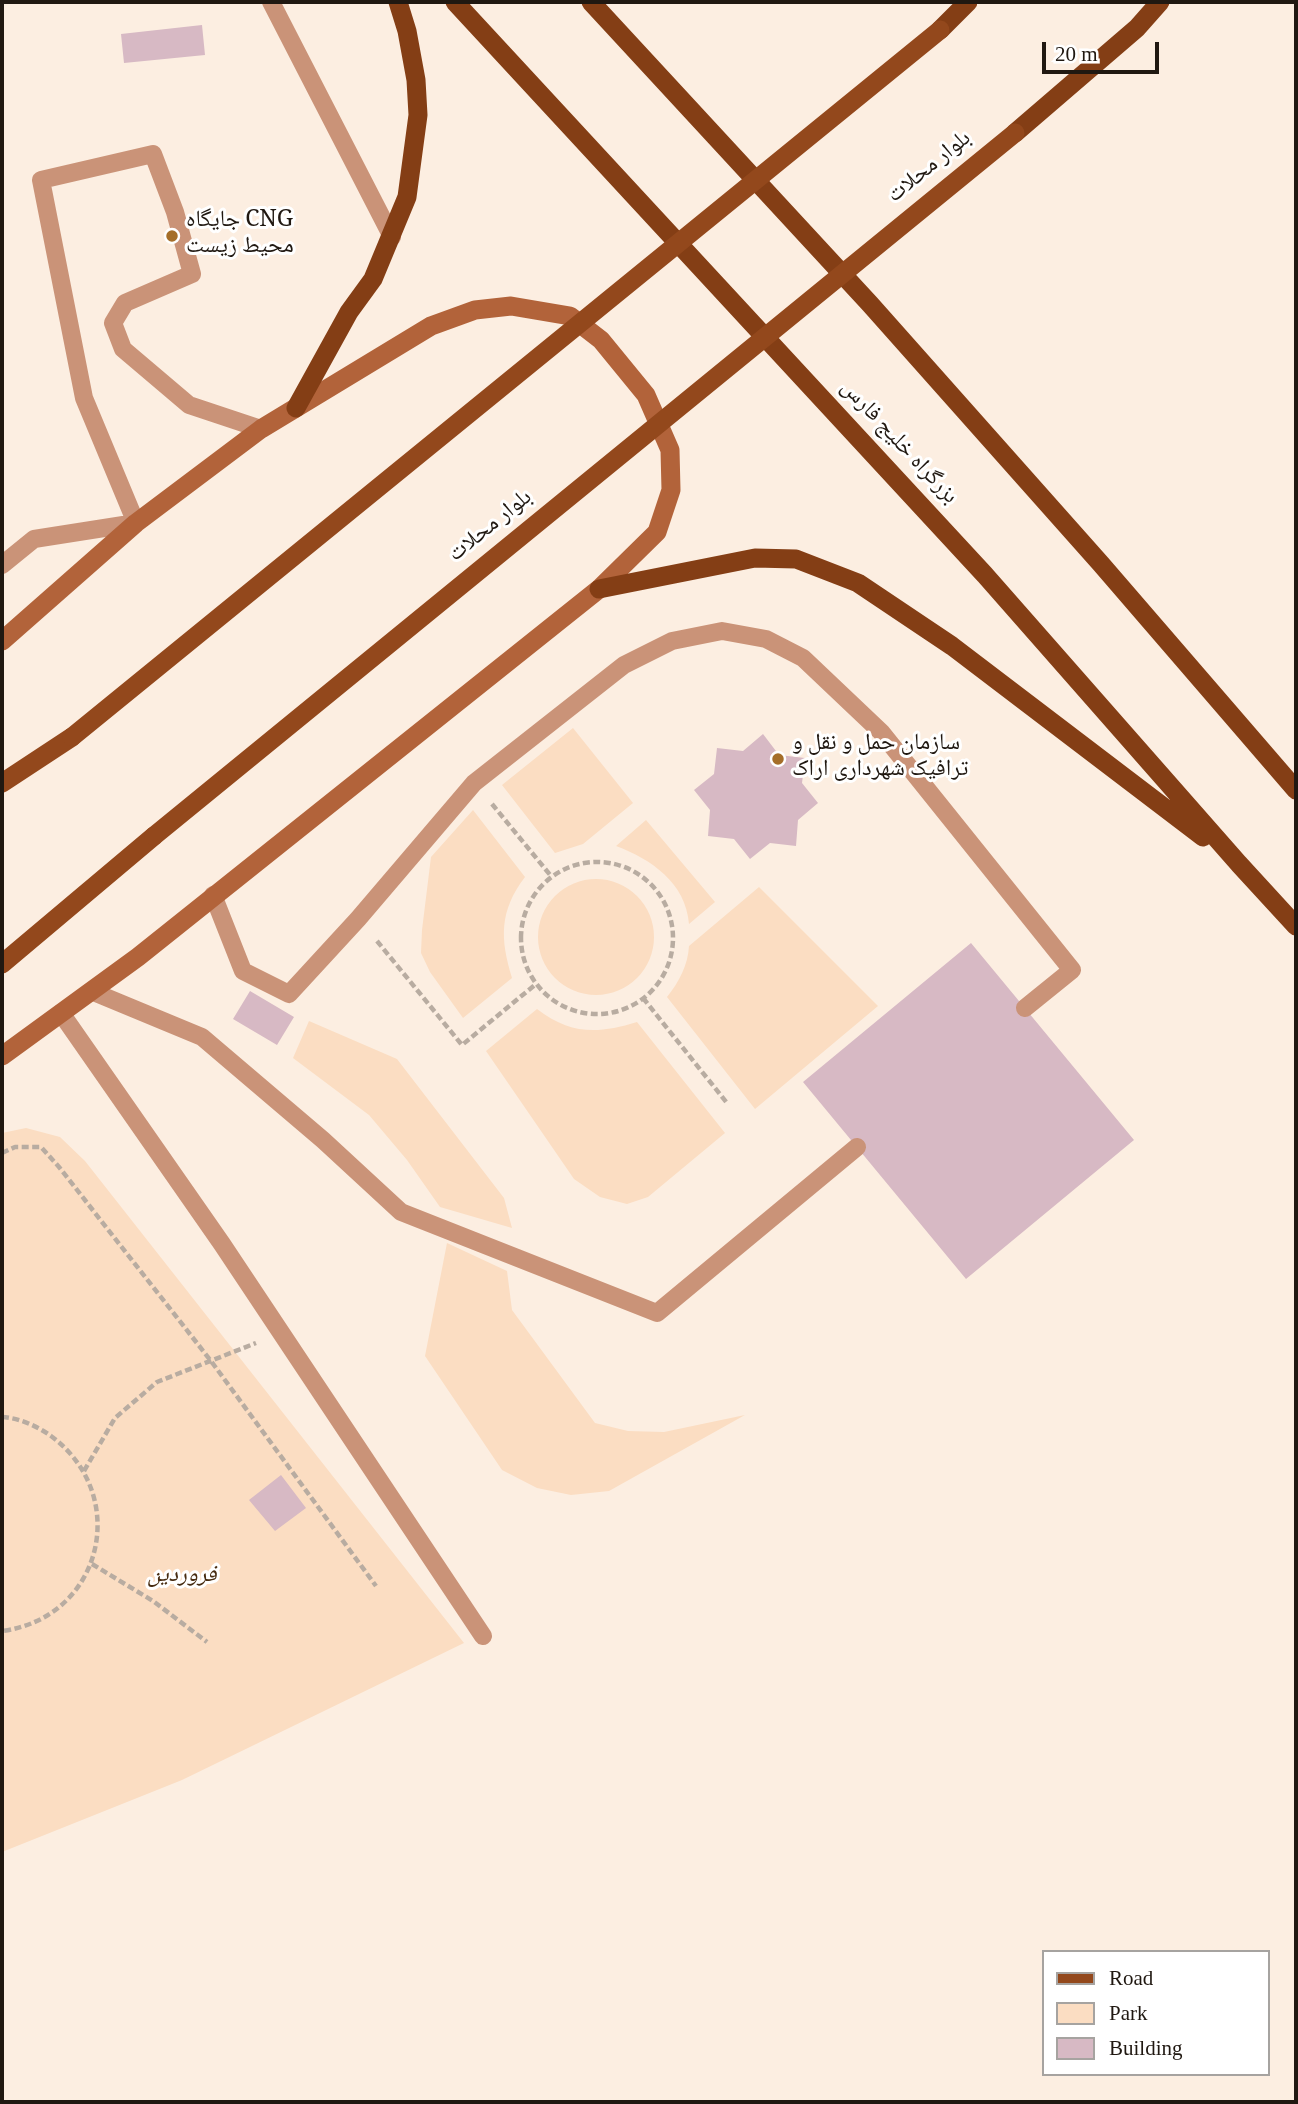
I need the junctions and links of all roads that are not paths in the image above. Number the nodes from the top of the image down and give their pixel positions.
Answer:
1 (271, 2) edge
2 (398, 2) edge
3 (455, 2) edge
4 (592, 2) edge
5 (968, 2) edge
6 (1160, 2) edge
7 (940, 30) joint
8 (1015, 132) joint
9 (392, 237) junction
10 (296, 408) junction
11 (261, 429) junction
12 (136, 523) junction
13 (2, 565) edge
14 (599, 589) junction
15 (2, 641) edge
16 (2, 783) edge
17 (1296, 790) edge
18 (1238, 864) junction
19 (212, 895) junction
20 (1296, 926) edge
21 (2, 964) edge
22 (91, 991) junction
23 (1026, 1008) dead end
24 (61, 1013) junction
25 (2, 1056) edge
26 (858, 1147) dead end
27 (483, 1636) dead end

1 - 9 lane
2 - 9 highway
3 - 18 highway, بزرگراه خلیج فارس
4 - 17 highway
5 - 7 highway
6 - 8 highway
7 - 16 main road, bridge
8 - 21 main road, بلوار محلات, bridge
9 - 10 highway
10 - 11 main road
10 - 14 main road
11 - 12 main road
11 - 12 lane
12 - 13 lane
12 - 15 main road
14 - 18 highway
14 - 19 main road
18 - 20 highway, بزرگراه خلیج فارس
19 - 22 main road
19 - 23 lane
22 - 24 main road
22 - 26 lane
24 - 25 main road
24 - 27 lane

